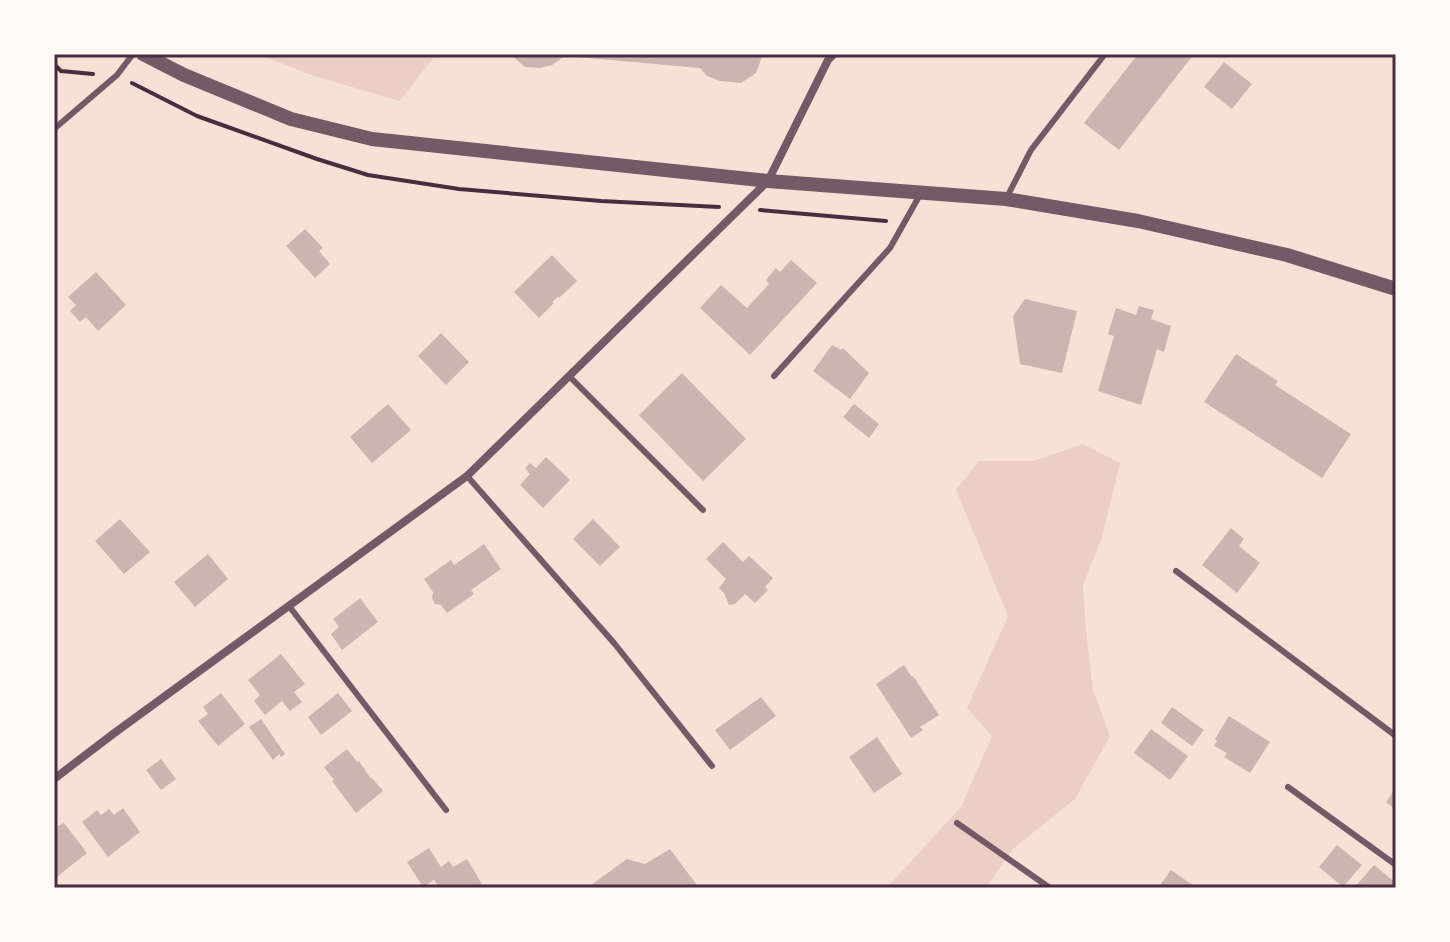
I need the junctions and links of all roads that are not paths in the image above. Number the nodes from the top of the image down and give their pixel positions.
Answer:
1 (133, 54) edge
2 (143, 54) edge
3 (834, 54) edge
4 (1105, 54) edge
5 (54, 129) edge
6 (768, 181) junction
7 (921, 193) junction
8 (1006, 199) junction
9 (1396, 289) edge
10 (569, 376) junction
11 (774, 376) dead end
12 (467, 476) junction
13 (703, 510) dead end
14 (1176, 571) dead end
15 (289, 606) junction
16 (1396, 736) edge
17 (712, 766) dead end
18 (54, 779) edge
19 (1288, 787) dead end
20 (446, 810) dead end
21 (957, 823) dead end
22 (1396, 865) edge
23 (1050, 888) edge

1 - 5 lane
2 - 6 street
3 - 6 street
4 - 8 lane
6 - 7 street
6 - 10 street
7 - 8 street
7 - 11 lane
8 - 9 street
10 - 12 street
10 - 13 lane
12 - 15 street
12 - 17 lane
14 - 16 lane
15 - 18 street
15 - 20 lane
19 - 22 lane
21 - 23 lane

